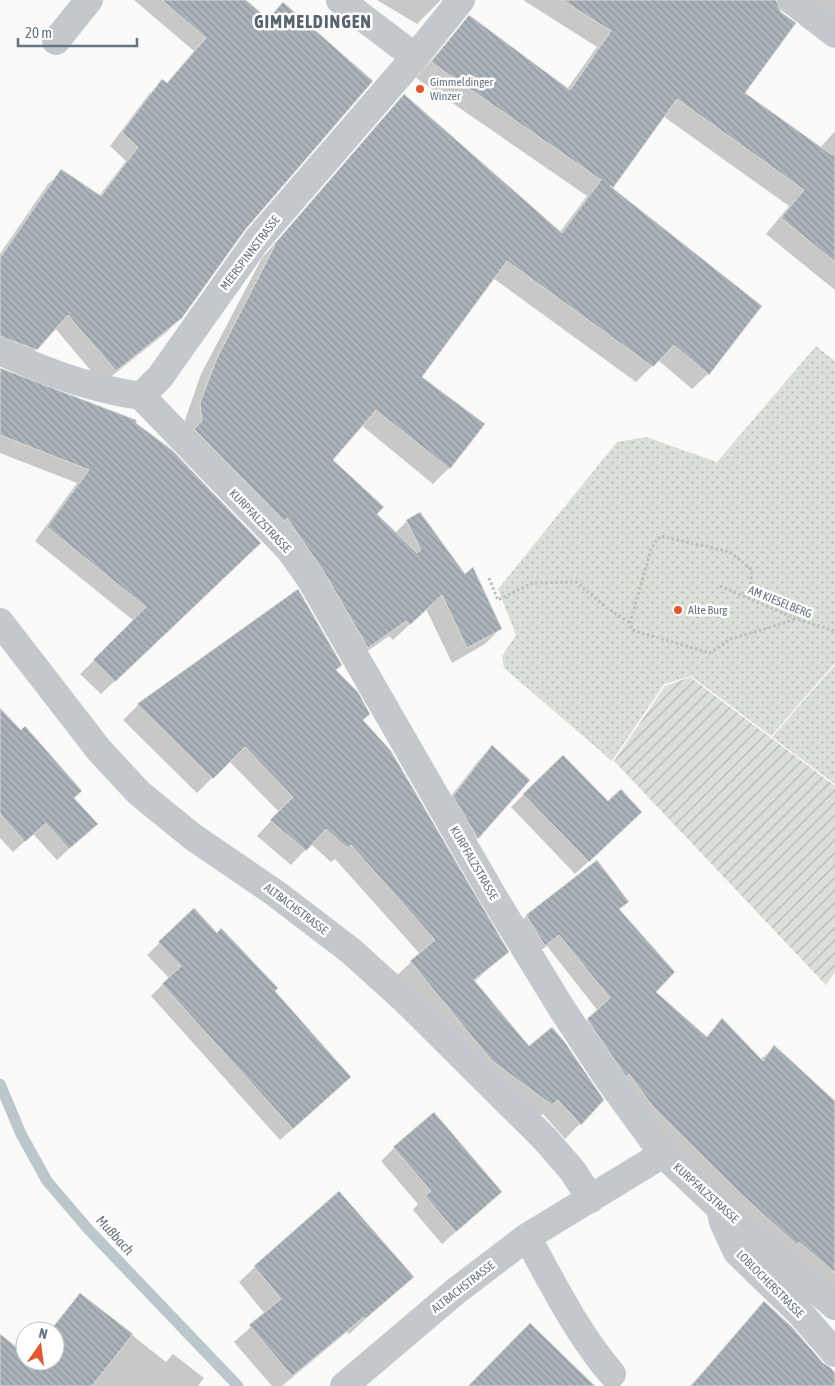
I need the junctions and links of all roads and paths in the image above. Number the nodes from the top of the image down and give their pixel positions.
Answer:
1 (89, 0) edge
2 (340, 0) edge
3 (461, 0) edge
4 (791, 0) edge
5 (835, 34) edge
6 (56, 41) dead end
7 (415, 57) junction
8 (0, 351) edge
9 (141, 396) junction
10 (489, 578) dead end
11 (720, 586) dead end
12 (749, 599) junction
13 (797, 619) junction
14 (0, 622) edge
15 (630, 623) junction
16 (835, 631) edge
17 (663, 1154) junction
18 (591, 1199) junction
19 (719, 1207) junction
20 (527, 1237) junction
21 (835, 1306) edge
22 (835, 1353) edge
23 (612, 1374) dead end
24 (344, 1386) edge

1 - 6 street
2 - 7 street
3 - 7 street, MEERSPINNSTRASSE
4 - 5 street
7 - 9 street, MEERSPINNSTRASSE
8 - 9 street
9 - 17 street, KURPFALZSTRASSE
10 - 15 path
11 - 12 path, AM KIESELBERG
12 - 13 path, AM KIESELBERG
12 - 15 path
13 - 15 path
13 - 16 path, AM KIESELBERG
14 - 18 street, ALTBACHSTRASSE
17 - 18 street, ALTBACHSTRASSE
17 - 19 street, KURPFALZSTRASSE
18 - 20 street, ALTBACHSTRASSE
19 - 21 street, KURPFALZSTRASSE
19 - 22 street, LOBLOCHERSTRASSE
20 - 23 street
20 - 24 street, ALTBACHSTRASSE

